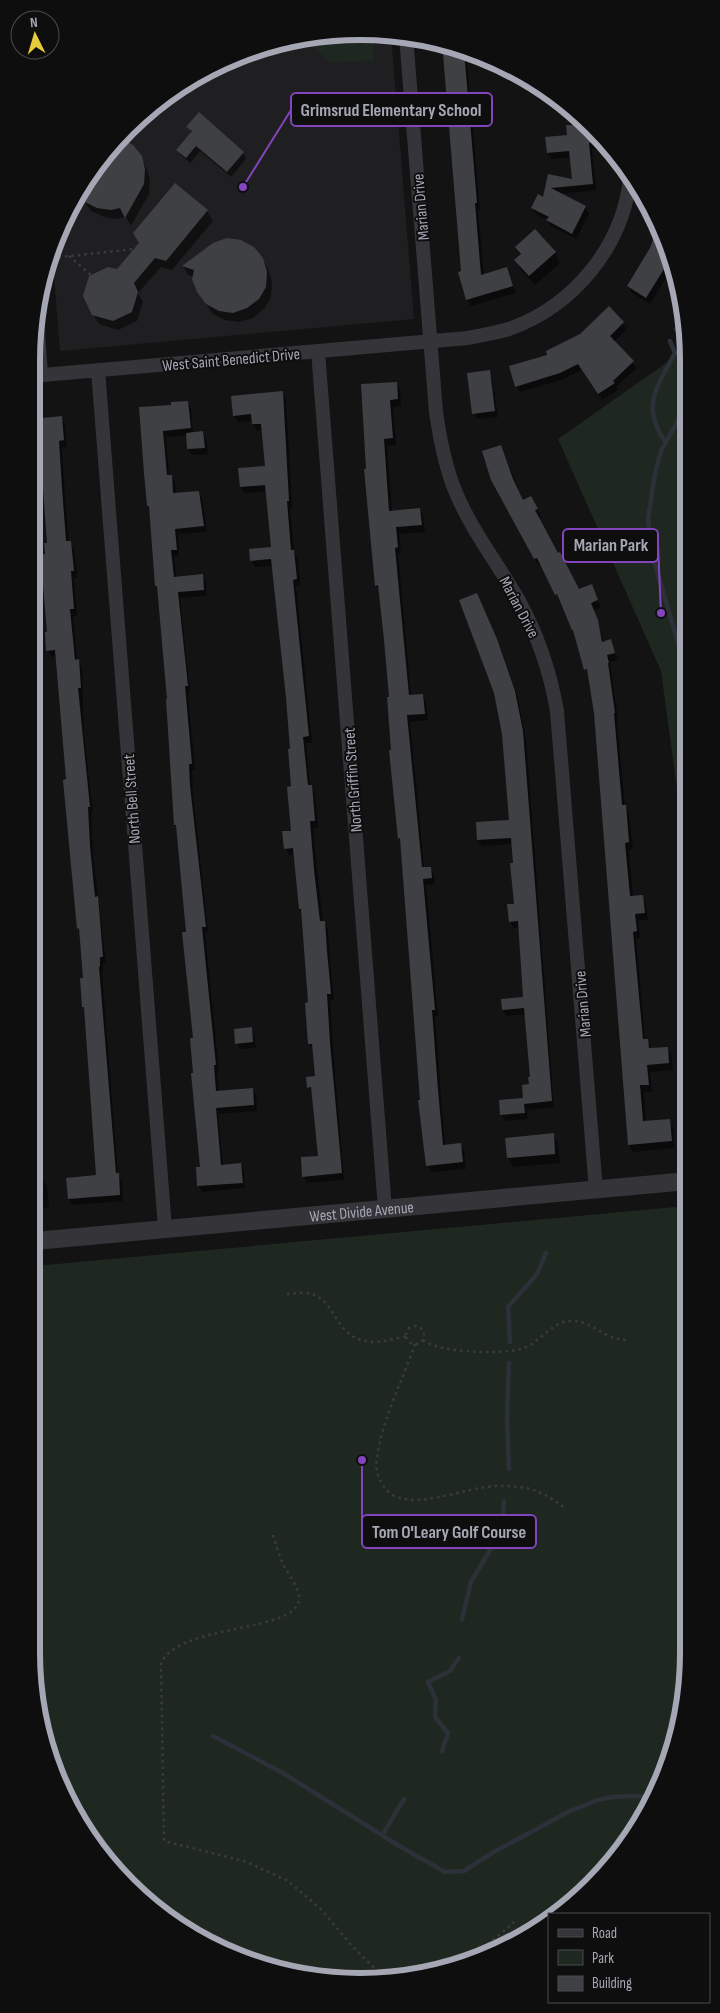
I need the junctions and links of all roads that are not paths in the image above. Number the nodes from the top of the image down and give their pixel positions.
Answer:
1 (407, 44) edge
2 (629, 187) edge
3 (430, 341) junction
4 (318, 351) junction
5 (98, 370) junction
6 (40, 376) edge
7 (680, 1182) edge
8 (596, 1190) junction
9 (385, 1209) junction
10 (165, 1228) junction
11 (40, 1240) edge

1 - 3 street, Marian Drive
2 - 3 street, West Saint Benedict Drive
3 - 4 street, West Saint Benedict Drive
3 - 8 street, Marian Drive
4 - 5 street, West Saint Benedict Drive
4 - 9 street, North Griffin Street
5 - 6 street, West Saint Benedict Drive
5 - 10 street, North Bell Street
7 - 8 street, West Divide Avenue
8 - 9 street, West Divide Avenue
9 - 10 street, West Divide Avenue
10 - 11 street, West Divide Avenue

